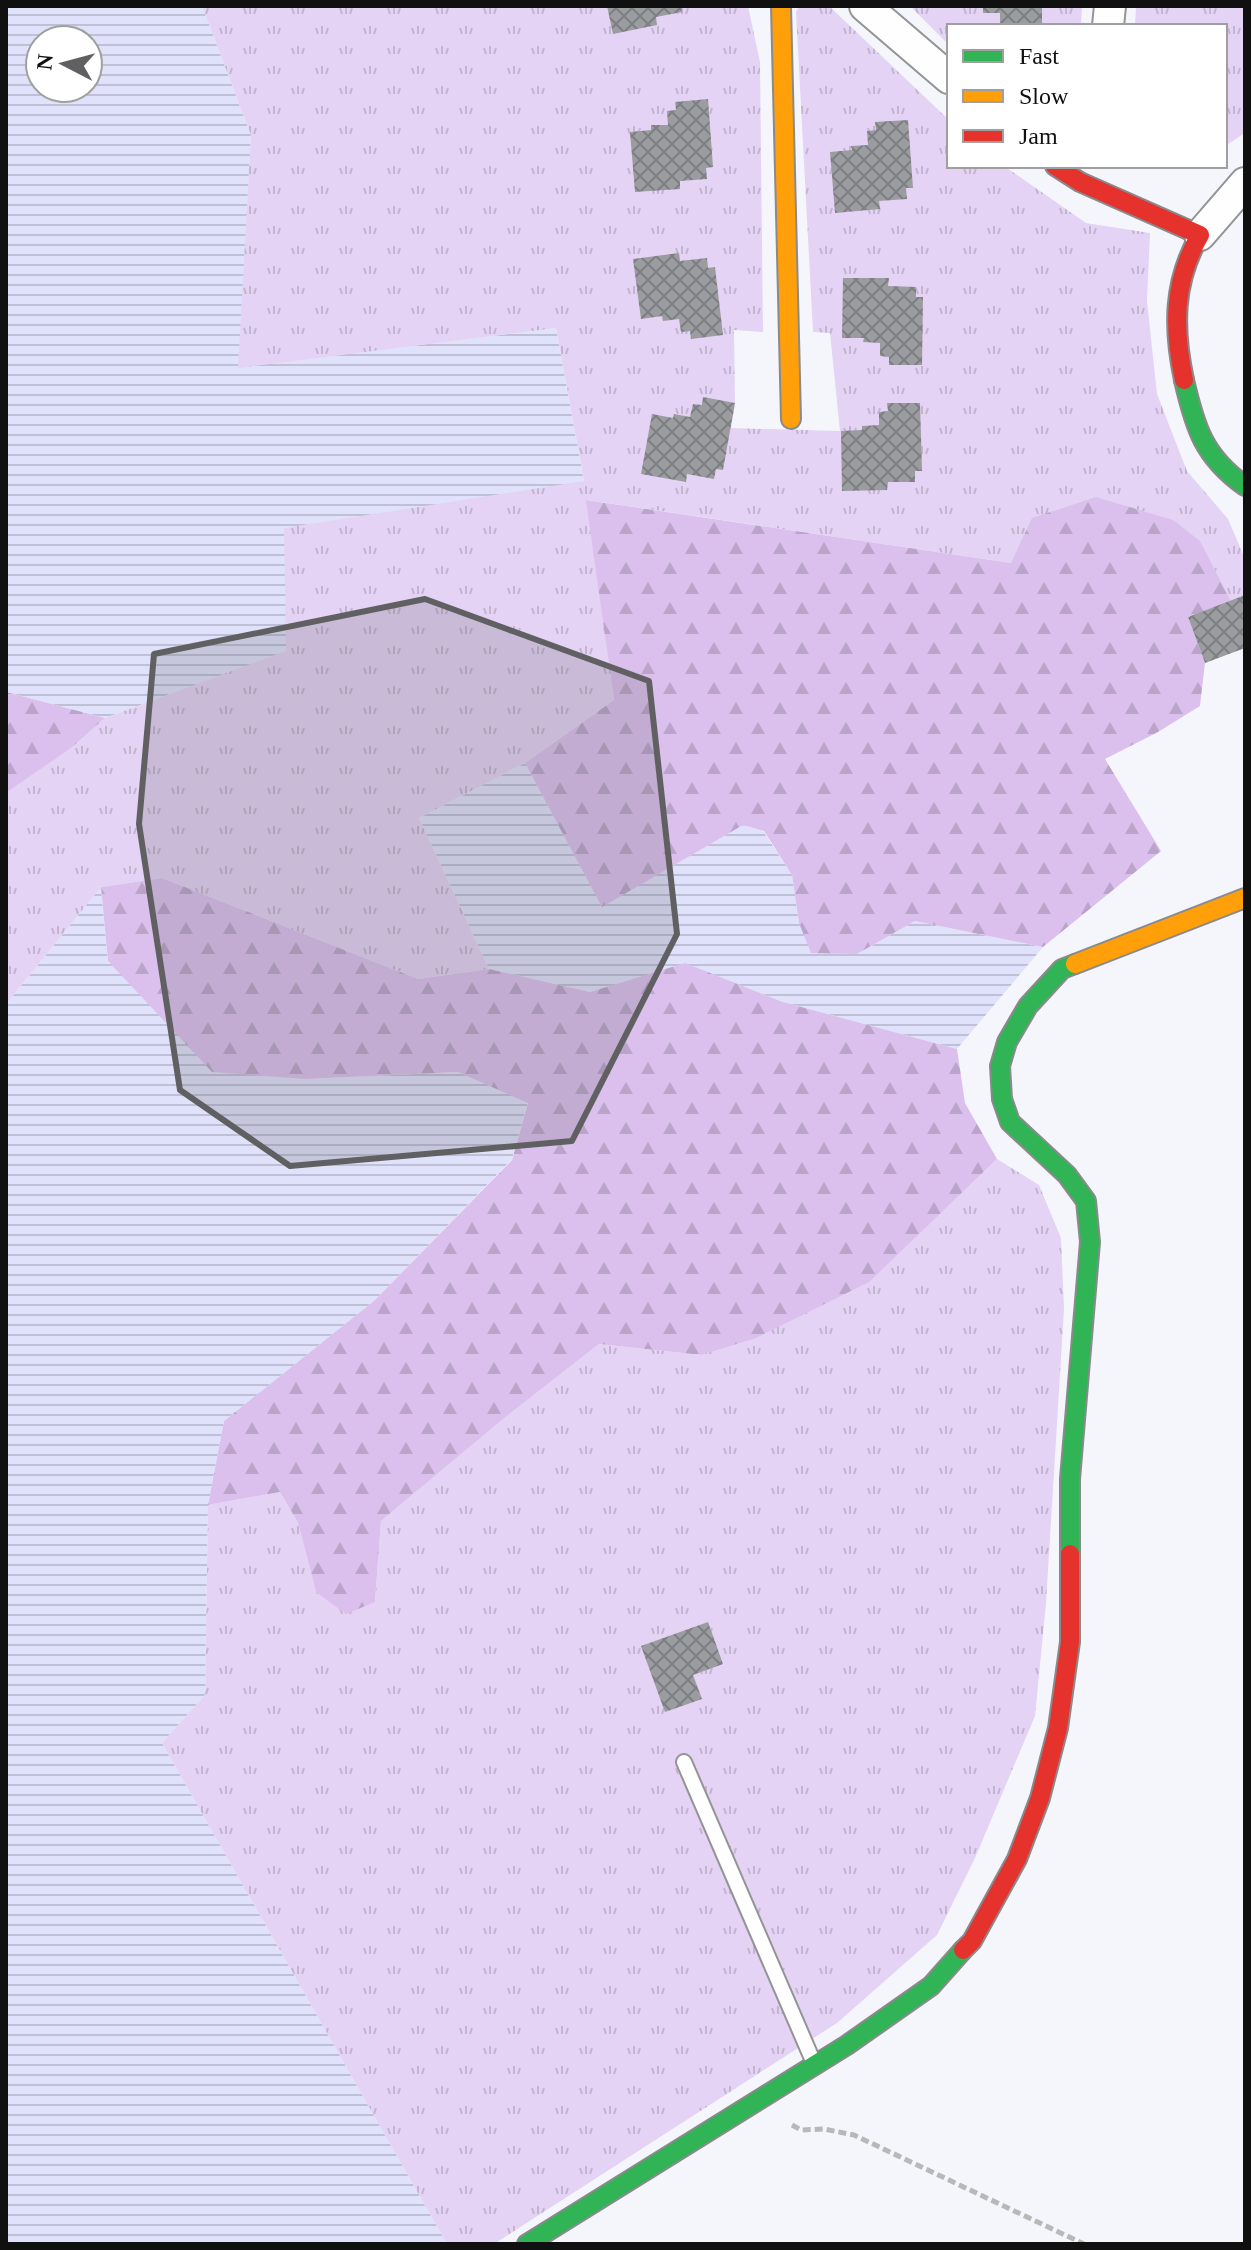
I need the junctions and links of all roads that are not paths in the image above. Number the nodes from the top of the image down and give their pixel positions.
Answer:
1 (781, 6) edge
2 (865, 6) edge
3 (947, 76) edge
4 (1062, 168) edge
5 (1097, 178) edge
6 (1245, 183) edge
7 (1200, 235) junction
8 (791, 419) dead end
9 (1245, 486) edge
10 (1245, 898) edge
11 (684, 1762) dead end
12 (815, 2065) junction
13 (527, 2244) edge

1 - 8 street
2 - 3 street
4 - 5 street
5 - 7 street
6 - 7 street
7 - 9 street
10 - 12 street
11 - 12 lane
12 - 13 street

